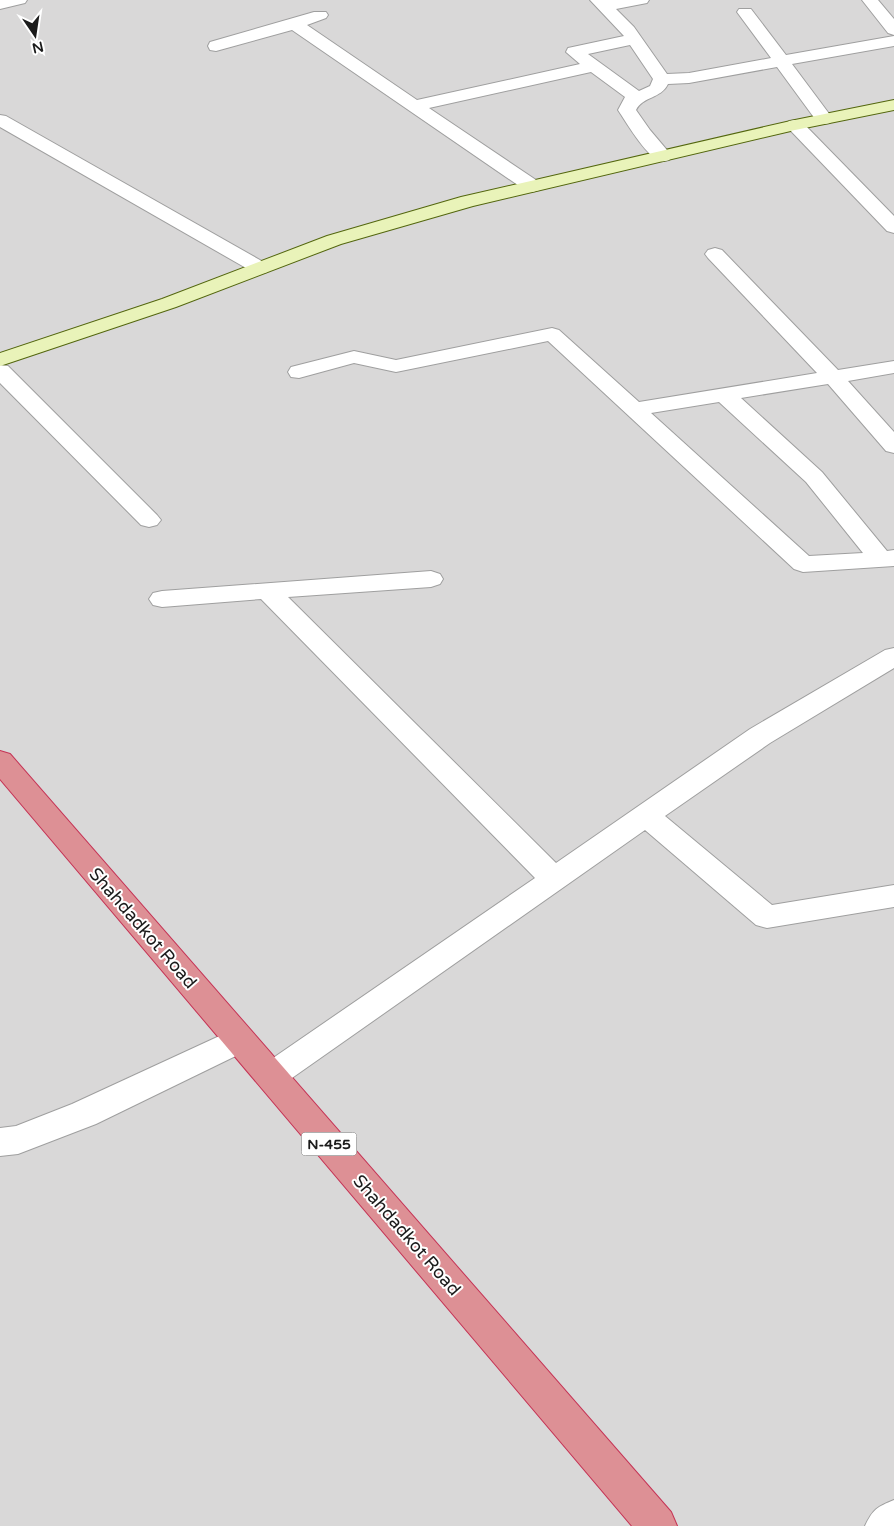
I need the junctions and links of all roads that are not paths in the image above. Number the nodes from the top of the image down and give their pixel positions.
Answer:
1 (19, 0) edge
2 (641, 0) edge
3 (870, 0) edge
4 (601, 3) edge
5 (0, 4) edge
6 (745, 12) dead end
7 (320, 15) dead end
8 (294, 24) junction
9 (894, 30) edge
10 (634, 39) junction
11 (894, 41) edge
12 (216, 46) dead end
13 (782, 62) junction
14 (594, 66) junction
15 (662, 79) junction
16 (638, 98) junction
17 (894, 105) edge
18 (413, 106) junction
19 (824, 119) junction
20 (0, 120) edge
21 (795, 125) junction
22 (663, 156) junction
23 (532, 186) junction
24 (894, 227) edge
25 (714, 254) dead end
26 (260, 268) junction
27 (0, 360) edge
28 (894, 366) edge
29 (0, 371) edge
30 (299, 372) dead end
31 (833, 377) junction
32 (724, 395) junction
33 (634, 409) junction
34 (894, 446) edge
35 (149, 520) dead end
36 (887, 558) edge
37 (431, 580) dead end
38 (268, 592) junction
39 (162, 599) dead end
40 (894, 656) edge
41 (0, 761) edge
42 (645, 815) junction
43 (554, 879) junction
44 (894, 896) edge
45 (239, 1040) junction
46 (271, 1076) junction
47 (6, 1144) edge
48 (894, 1519) edge
49 (657, 1526) edge
50 (886, 1526) edge

1 - 5 street
2 - 4 street
3 - 9 street
4 - 10 street
6 - 13 street
7 - 8 street
8 - 12 street
8 - 18 street
10 - 14 street
10 - 15 street
11 - 13 street
13 - 15 street
13 - 19 street
14 - 16 street
14 - 18 street
15 - 16 street
16 - 22 street
17 - 19 street
18 - 23 street
19 - 21 street
20 - 26 street
21 - 22 street
21 - 24 street
22 - 23 street
23 - 26 street
25 - 31 street
26 - 27 street
28 - 31 street
29 - 35 street
30 - 33 street
31 - 32 street
31 - 34 street
32 - 33 street
32 - 36 street
33 - 36 street
37 - 38 street
38 - 39 street
38 - 43 street
40 - 42 street
41 - 45 highway, Shahdadkot Road / N-455
42 - 43 street
42 - 44 street
43 - 46 street
45 - 46 highway, Shahdadkot Road / N-455
45 - 47 street
46 - 49 highway, Shahdadkot Road / N-455
48 - 50 street

